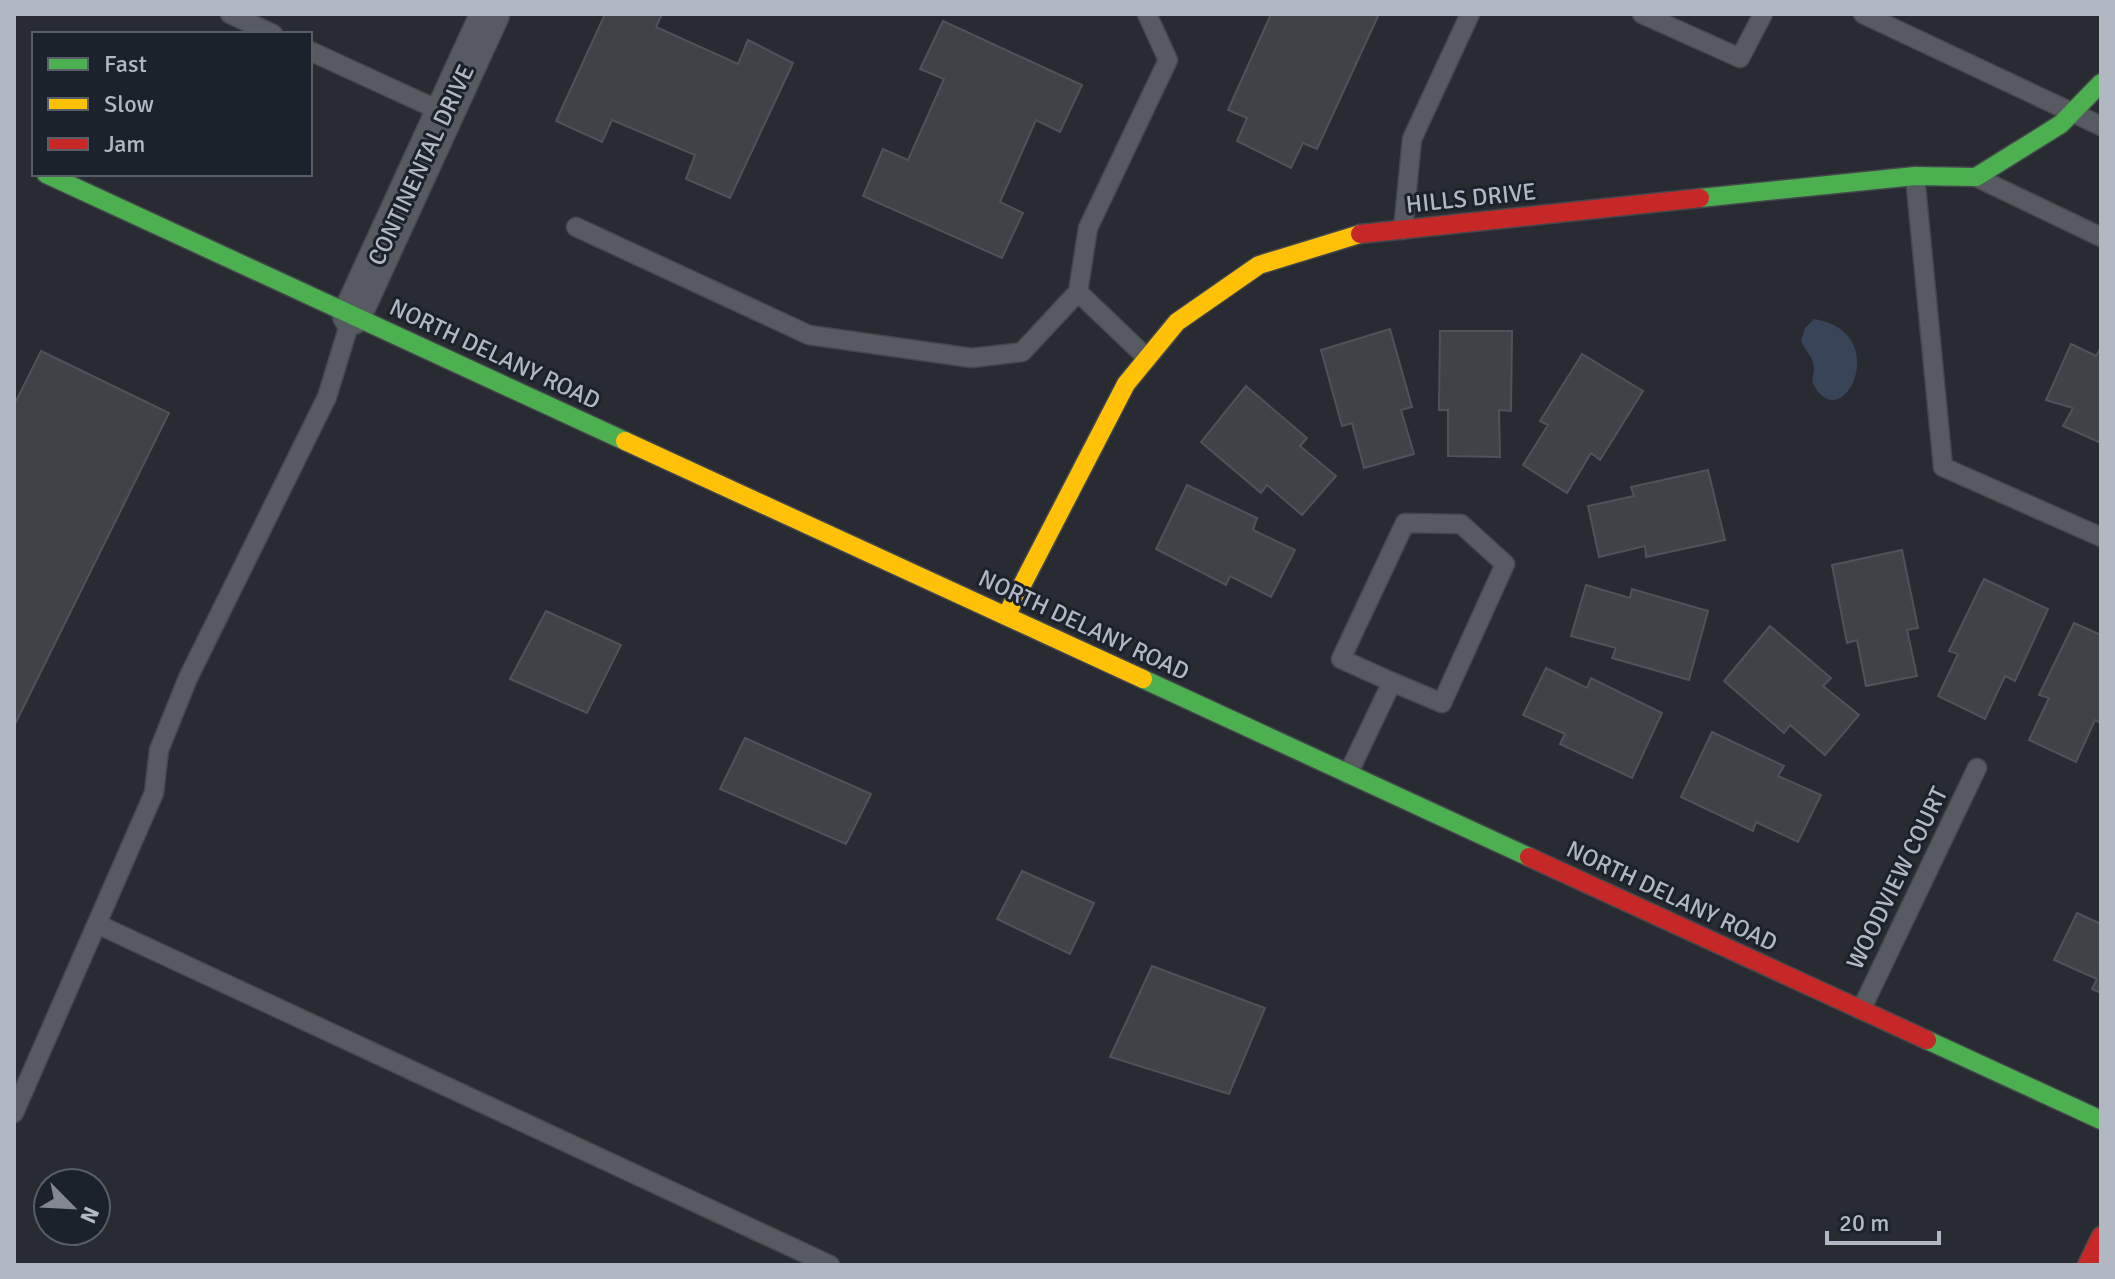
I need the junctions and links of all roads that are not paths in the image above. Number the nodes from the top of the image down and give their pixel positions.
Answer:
1 (230, 14) edge
2 (490, 14) edge
3 (1147, 14) edge
4 (1470, 14) edge
5 (1642, 14) edge
6 (1763, 14) edge
7 (1863, 14) edge
8 (269, 32) edge
9 (312, 52) edge
10 (2101, 83) edge
11 (445, 113) junction
12 (2072, 113) junction
13 (2101, 126) edge
14 (50, 176) edge
15 (1915, 176) junction
16 (1976, 177) junction
17 (576, 227) dead end
18 (1403, 230) junction
19 (2101, 237) edge
20 (1078, 292) junction
21 (352, 315) junction
22 (1147, 358) junction
23 (2101, 537) edge
24 (1006, 616) junction
25 (1392, 682) junction
26 (1977, 768) dead end
27 (1348, 774) junction
28 (97, 924) junction
29 (1861, 1010) junction
30 (14, 1113) edge
31 (2101, 1120) edge
32 (2101, 1236) edge
33 (830, 1265) edge
34 (2087, 1265) edge

1 - 8 lane
2 - 11 street, CONTINENTAL DRIVE
3 - 20 lane
4 - 18 lane
5 - 6 lane
7 - 12 lane
9 - 11 lane
10 - 12 street
11 - 21 street, CONTINENTAL DRIVE
12 - 13 lane
12 - 16 street
14 - 21 street, NORTH DELANY ROAD
15 - 16 street, HILLS DRIVE
15 - 18 street, HILLS DRIVE
15 - 23 lane
16 - 19 lane
17 - 20 lane
18 - 22 street, HILLS DRIVE
20 - 22 lane
21 - 24 street, NORTH DELANY ROAD
21 - 28 lane
22 - 24 street, HILLS DRIVE
24 - 27 street, NORTH DELANY ROAD
25 - 25 lane
25 - 27 lane
26 - 29 lane, WOODVIEW COURT
27 - 29 street, NORTH DELANY ROAD
28 - 30 lane
28 - 33 lane
29 - 31 street, NORTH DELANY ROAD
32 - 34 street

